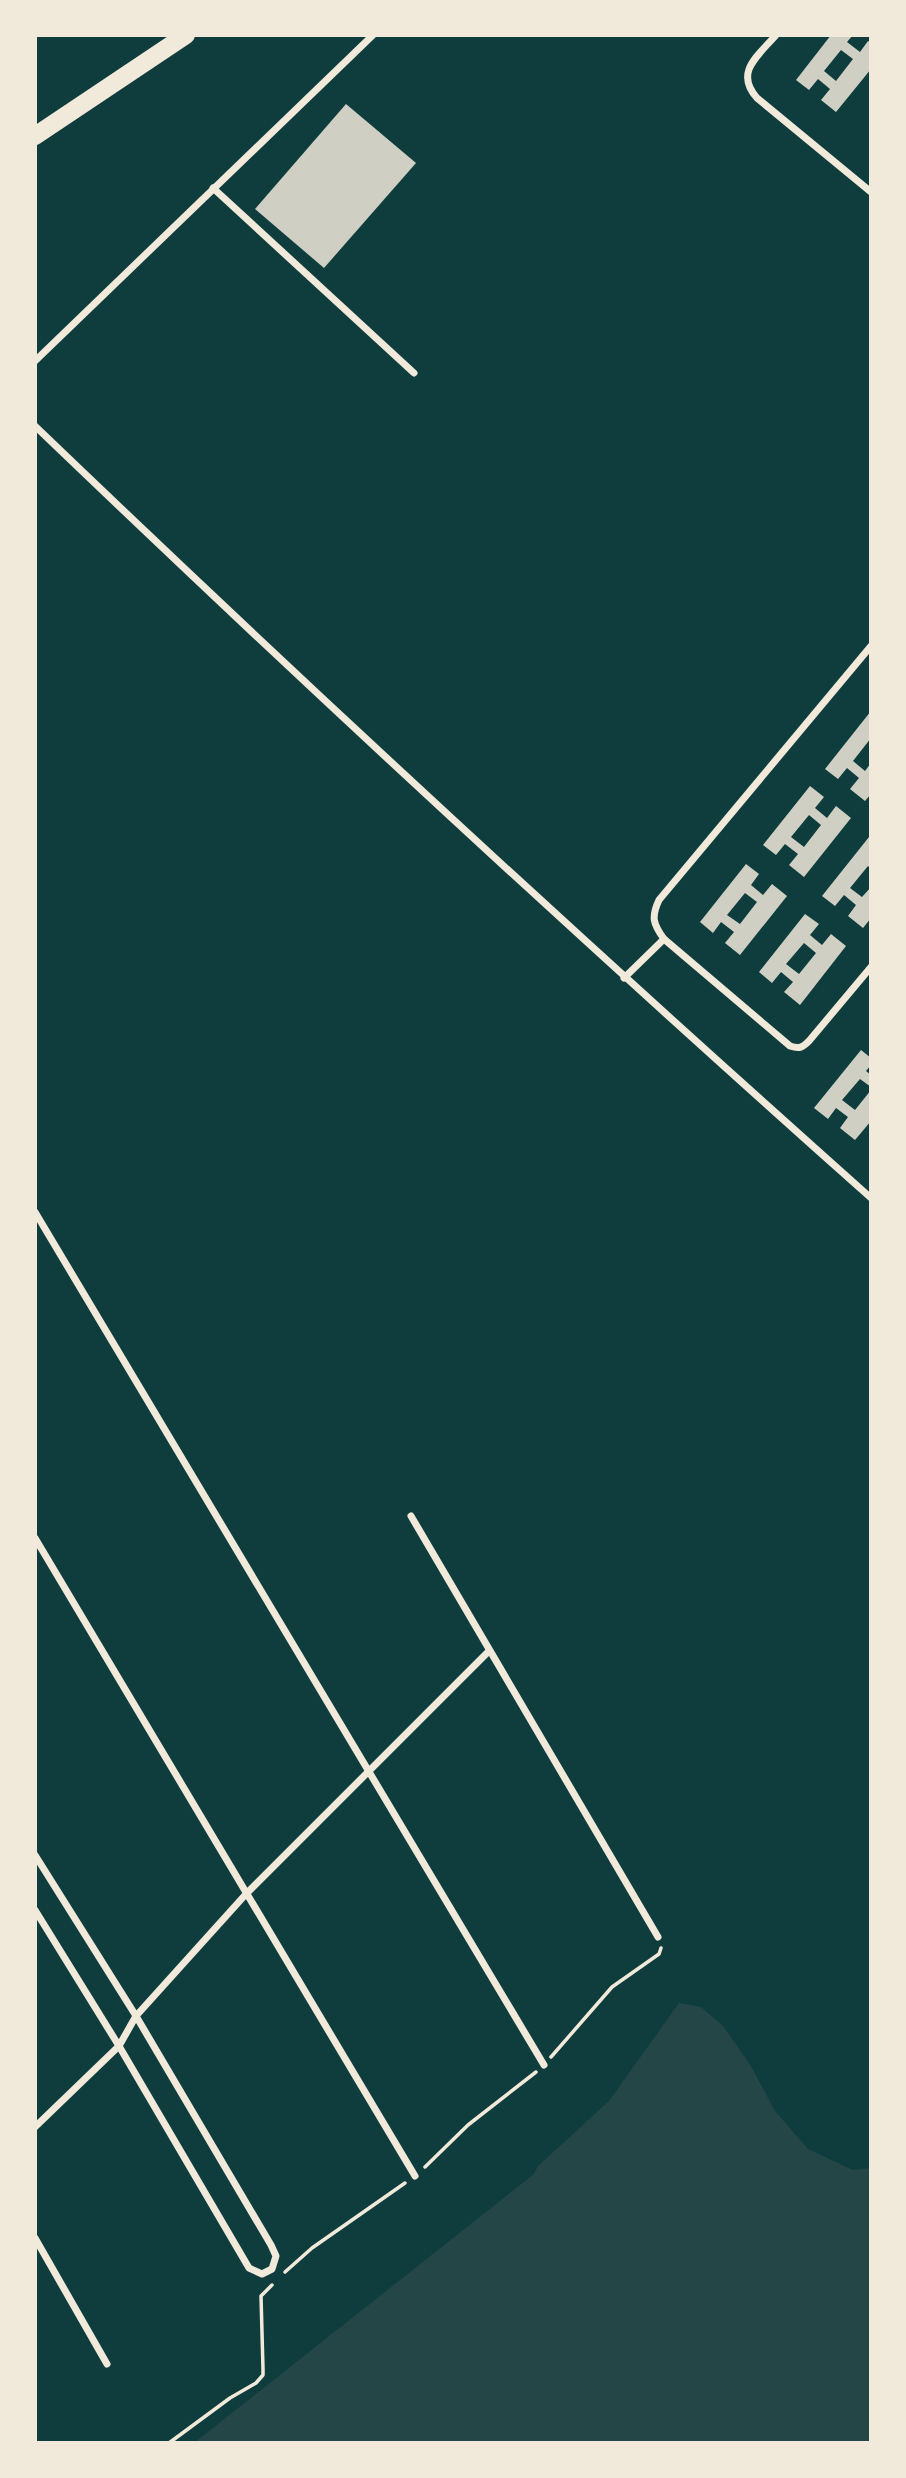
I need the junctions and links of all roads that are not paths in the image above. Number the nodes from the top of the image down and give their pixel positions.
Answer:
1 (186, 35) edge
2 (373, 35) edge
3 (776, 35) edge
4 (35, 136) edge
5 (213, 188) junction
6 (871, 192) edge
7 (35, 360) edge
8 (414, 373) dead end
9 (35, 426) edge
10 (871, 646) edge
11 (664, 939) junction
12 (871, 967) edge
13 (624, 978) junction
14 (871, 1198) edge
15 (35, 1212) edge
16 (411, 1516) dead end
17 (35, 1538) edge
18 (489, 1651) junction
19 (368, 1773) junction
20 (35, 1854) edge
21 (246, 1894) junction
22 (35, 1910) edge
23 (658, 1937) road end
24 (136, 2016) junction
25 (119, 2046) junction
26 (544, 2065) road end
27 (35, 2127) edge
28 (415, 2176) road end
29 (35, 2238) edge
30 (107, 2364) dead end

1 - 4 main road
2 - 5 street
3 - 6 street
5 - 7 street
5 - 8 street
9 - 13 street
10 - 11 street
11 - 12 street
11 - 13 street
13 - 14 street
15 - 19 street
16 - 18 street
17 - 21 street
18 - 19 street
18 - 23 street
19 - 21 street
19 - 26 street
20 - 24 street
21 - 24 street
21 - 28 street
22 - 25 street
24 - 25 street
24 - 25 street
25 - 27 street
29 - 30 street

